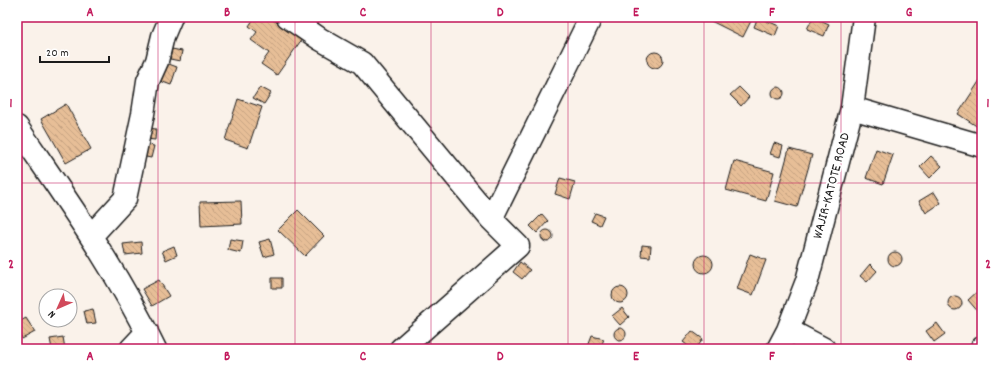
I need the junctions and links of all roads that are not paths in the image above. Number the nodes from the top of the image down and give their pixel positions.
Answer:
1 (171, 17) edge
2 (288, 17) edge
3 (590, 17) edge
4 (864, 17) edge
5 (852, 108) junction
6 (17, 126) edge
7 (982, 146) edge
8 (491, 219) junction
9 (91, 236) junction
10 (783, 340) edge
11 (151, 341) edge
12 (131, 349) edge
13 (401, 349) edge
14 (824, 349) edge

1 - 9 street
2 - 8 street
3 - 8 street
4 - 5 street, WAJIR-KATOTE ROAD
5 - 7 street
5 - 10 street, WAJIR-KATOTE ROAD
6 - 9 street
8 - 13 street
9 - 11 street
10 - 14 street
11 - 12 street

